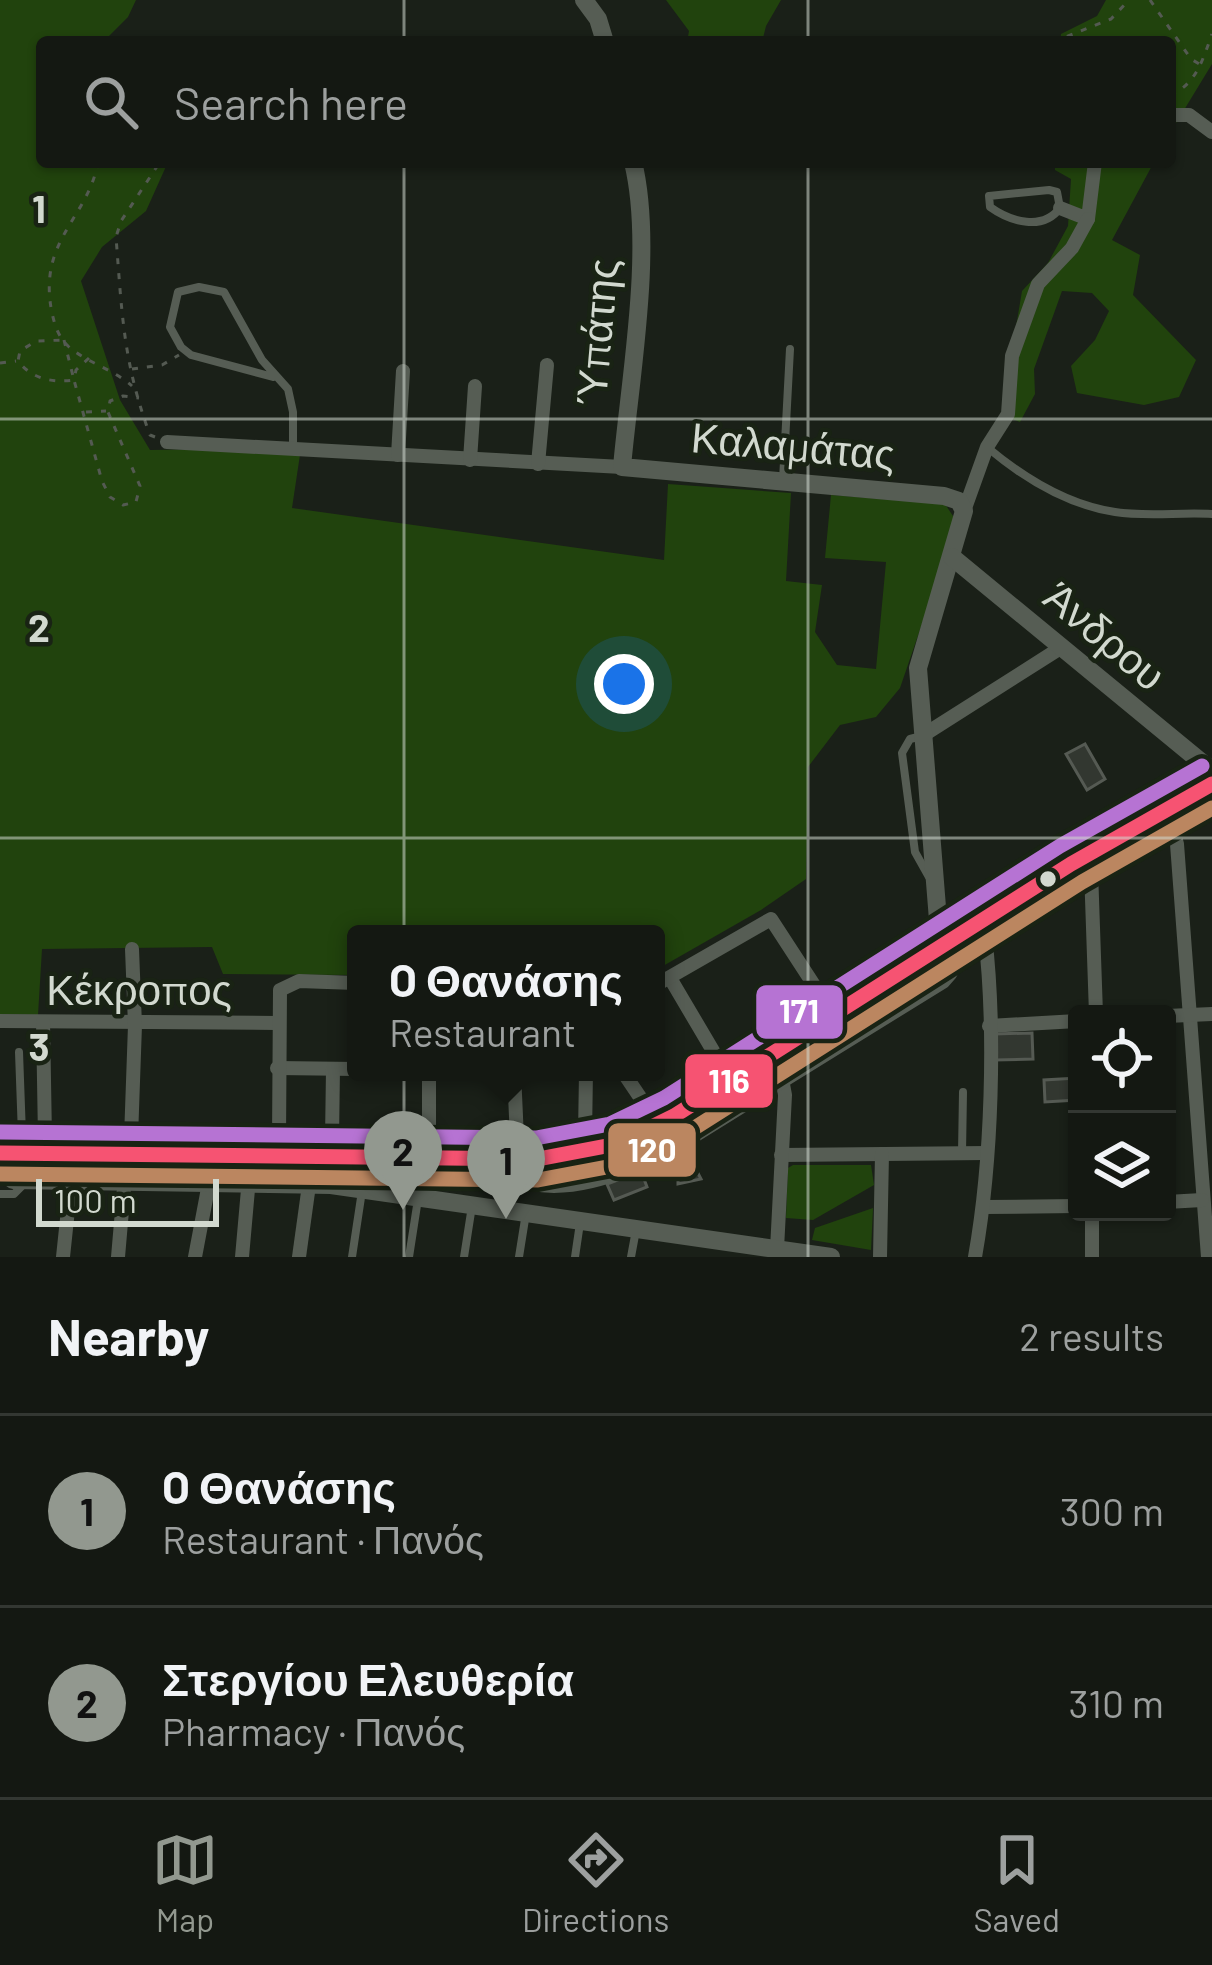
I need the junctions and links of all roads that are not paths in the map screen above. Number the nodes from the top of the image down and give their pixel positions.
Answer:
1 (584, 0) edge
2 (603, 36) edge
3 (1176, 114) edge
4 (1212, 132) edge
5 (634, 168) edge
6 (1094, 168) edge
7 (1060, 208) junction
8 (1088, 219) junction
9 (790, 349) dead end
10 (547, 364) dead end
11 (403, 371) dead end
12 (273, 377) junction
13 (475, 386) dead end
14 (167, 442) road end
15 (293, 447) junction
16 (987, 447) junction
17 (398, 455) junction
18 (470, 460) junction
19 (538, 464) junction
20 (622, 467) junction
21 (782, 481) junction
22 (964, 511) junction
23 (1212, 514) edge
24 (952, 557) junction
25 (1062, 647) junction
26 (922, 736) junction
27 (1212, 771) edge
28 (1212, 784) edge
29 (1212, 804) edge
30 (1171, 824) junction
31 (1090, 870) junction
32 (985, 935) junction
33 (132, 949) dead end
34 (944, 951) junction
35 (902, 969) junction
36 (665, 981) edge
37 (347, 983) edge
38 (665, 985) edge
39 (825, 1002) junction
40 (1096, 1005) edge
41 (1212, 1014) edge
42 (1187, 1015) junction
43 (1176, 1016) edge
44 (0, 1021) edge
45 (43, 1022) junction
46 (1068, 1022) edge
47 (277, 1023) junction
48 (135, 1025) junction
49 (988, 1026) junction
50 (20, 1052) dead end
51 (722, 1066) junction
52 (278, 1068) junction
53 (333, 1069) junction
54 (347, 1069) edge
55 (782, 1079) junction
56 (429, 1081) edge
57 (514, 1081) edge
58 (586, 1081) edge
59 (629, 1081) edge
60 (963, 1092) dead end
61 (650, 1112) junction
62 (685, 1132) junction
63 (585, 1135) junction
64 (45, 1138) junction
65 (131, 1138) junction
66 (190, 1139) junction
67 (279, 1139) junction
68 (338, 1139) junction
69 (517, 1139) junction
70 (5, 1141) edge
71 (555, 1148) junction
72 (962, 1153) junction
73 (987, 1153) junction
74 (882, 1154) junction
75 (781, 1155) junction
76 (214, 1156) junction
77 (429, 1157) junction
78 (366, 1158) junction
79 (0, 1170) edge
80 (508, 1175) junction
81 (125, 1177) junction
82 (249, 1178) junction
83 (333, 1179) junction
84 (0, 1180) edge
85 (28, 1180) junction
86 (71, 1181) junction
87 (209, 1184) junction
88 (556, 1184) junction
89 (309, 1185) junction
90 (362, 1190) junction
91 (0, 1194) edge
92 (425, 1198) junction
93 (1202, 1200) junction
94 (1176, 1201) edge
95 (472, 1204) junction
96 (1068, 1206) edge
97 (984, 1207) junction
98 (526, 1212) junction
99 (549, 1215) junction
100 (581, 1220) junction
101 (1092, 1221) edge
102 (637, 1228) junction
103 (691, 1236) junction
104 (777, 1249) junction
105 (745, 1251) edge
106 (804, 1255) edge
107 (63, 1257) edge
108 (118, 1257) edge
109 (195, 1257) edge
110 (242, 1257) edge
111 (299, 1257) edge
112 (352, 1257) edge
113 (409, 1257) edge
114 (464, 1257) edge
115 (519, 1257) edge
116 (575, 1257) edge
117 (632, 1257) edge
118 (688, 1257) edge
119 (831, 1257) edge
120 (880, 1257) edge
121 (975, 1257) edge
122 (1092, 1257) edge
123 (1208, 1257) edge

1 - 2 street
3 - 4 street
5 - 20 street, Ύπάτης
6 - 8 street
7 - 7 lane
7 - 8 street
8 - 16 street
9 - 21 lane
10 - 19 street
11 - 17 street
12 - 12 lane
12 - 15 lane
13 - 18 street
14 - 15 street, Καλαμάτας
15 - 17 street, Καλαμάτας
16 - 22 street
16 - 23 lane
17 - 18 street, Καλαμάτας
18 - 19 street, Καλαμάτας
19 - 20 street, Καλαμάτας
20 - 21 street, Καλαμάτας
21 - 22 street, Καλαμάτας
22 - 24 street
24 - 25 street, Άνδρου
24 - 26 street
25 - 26 street
25 - 27 street, Άνδρου
26 - 34 street
28 - 34 main road
29 - 30 main road
30 - 31 main road
30 - 42 street
31 - 32 main road
31 - 40 street
32 - 34 main road
32 - 49 street
33 - 48 street
34 - 35 main road
34 - 55 street
34 - 62 main road
35 - 39 street
35 - 71 main road
36 - 39 street
37 - 47 street
38 - 51 street
39 - 51 street
41 - 42 street
42 - 43 street
42 - 93 street
44 - 45 street, Κέκροπος
45 - 48 street, Κέκροπος
45 - 64 street
46 - 49 street
47 - 48 street, Κέκροπος
47 - 52 street
48 - 65 street
49 - 73 street
50 - 70 lane
51 - 61 street
52 - 53 street
52 - 67 street
53 - 54 street
53 - 68 street
55 - 62 street
55 - 75 street
56 - 77 street
57 - 69 street
58 - 63 street
59 - 61 street
60 - 72 lane
61 - 63 street
62 - 80 main road
62 - 88 street
63 - 71 street
64 - 65 street
64 - 70 street
65 - 66 street
66 - 67 street
66 - 76 street
67 - 68 street
68 - 77 street
68 - 78 street
69 - 71 street
69 - 77 street
70 - 76 main road
71 - 77 main road
72 - 73 street
72 - 74 street
73 - 97 street
74 - 75 street
74 - 120 street
75 - 104 street
76 - 78 main road
77 - 78 main road
77 - 80 main road
77 - 83 main road
77 - 92 street
79 - 81 main road
80 - 88 street
81 - 82 main road
81 - 86 street
81 - 87 street
81 - 108 street
82 - 83 main road
82 - 87 street
82 - 89 street
82 - 110 street
83 - 89 street
83 - 90 street
84 - 85 street
85 - 86 street
85 - 91 lane
86 - 107 street
87 - 109 street
88 - 99 street
89 - 111 street
90 - 92 street
90 - 112 lane
92 - 95 street
92 - 113 lane
93 - 94 street
93 - 123 street
95 - 98 street
95 - 114 lane
96 - 97 street
97 - 121 street
98 - 99 street
98 - 115 lane
99 - 100 street
100 - 102 street
100 - 116 lane
101 - 122 street
102 - 103 street
102 - 117 lane
103 - 105 street
103 - 118 street
104 - 105 street
104 - 106 street
106 - 119 street

